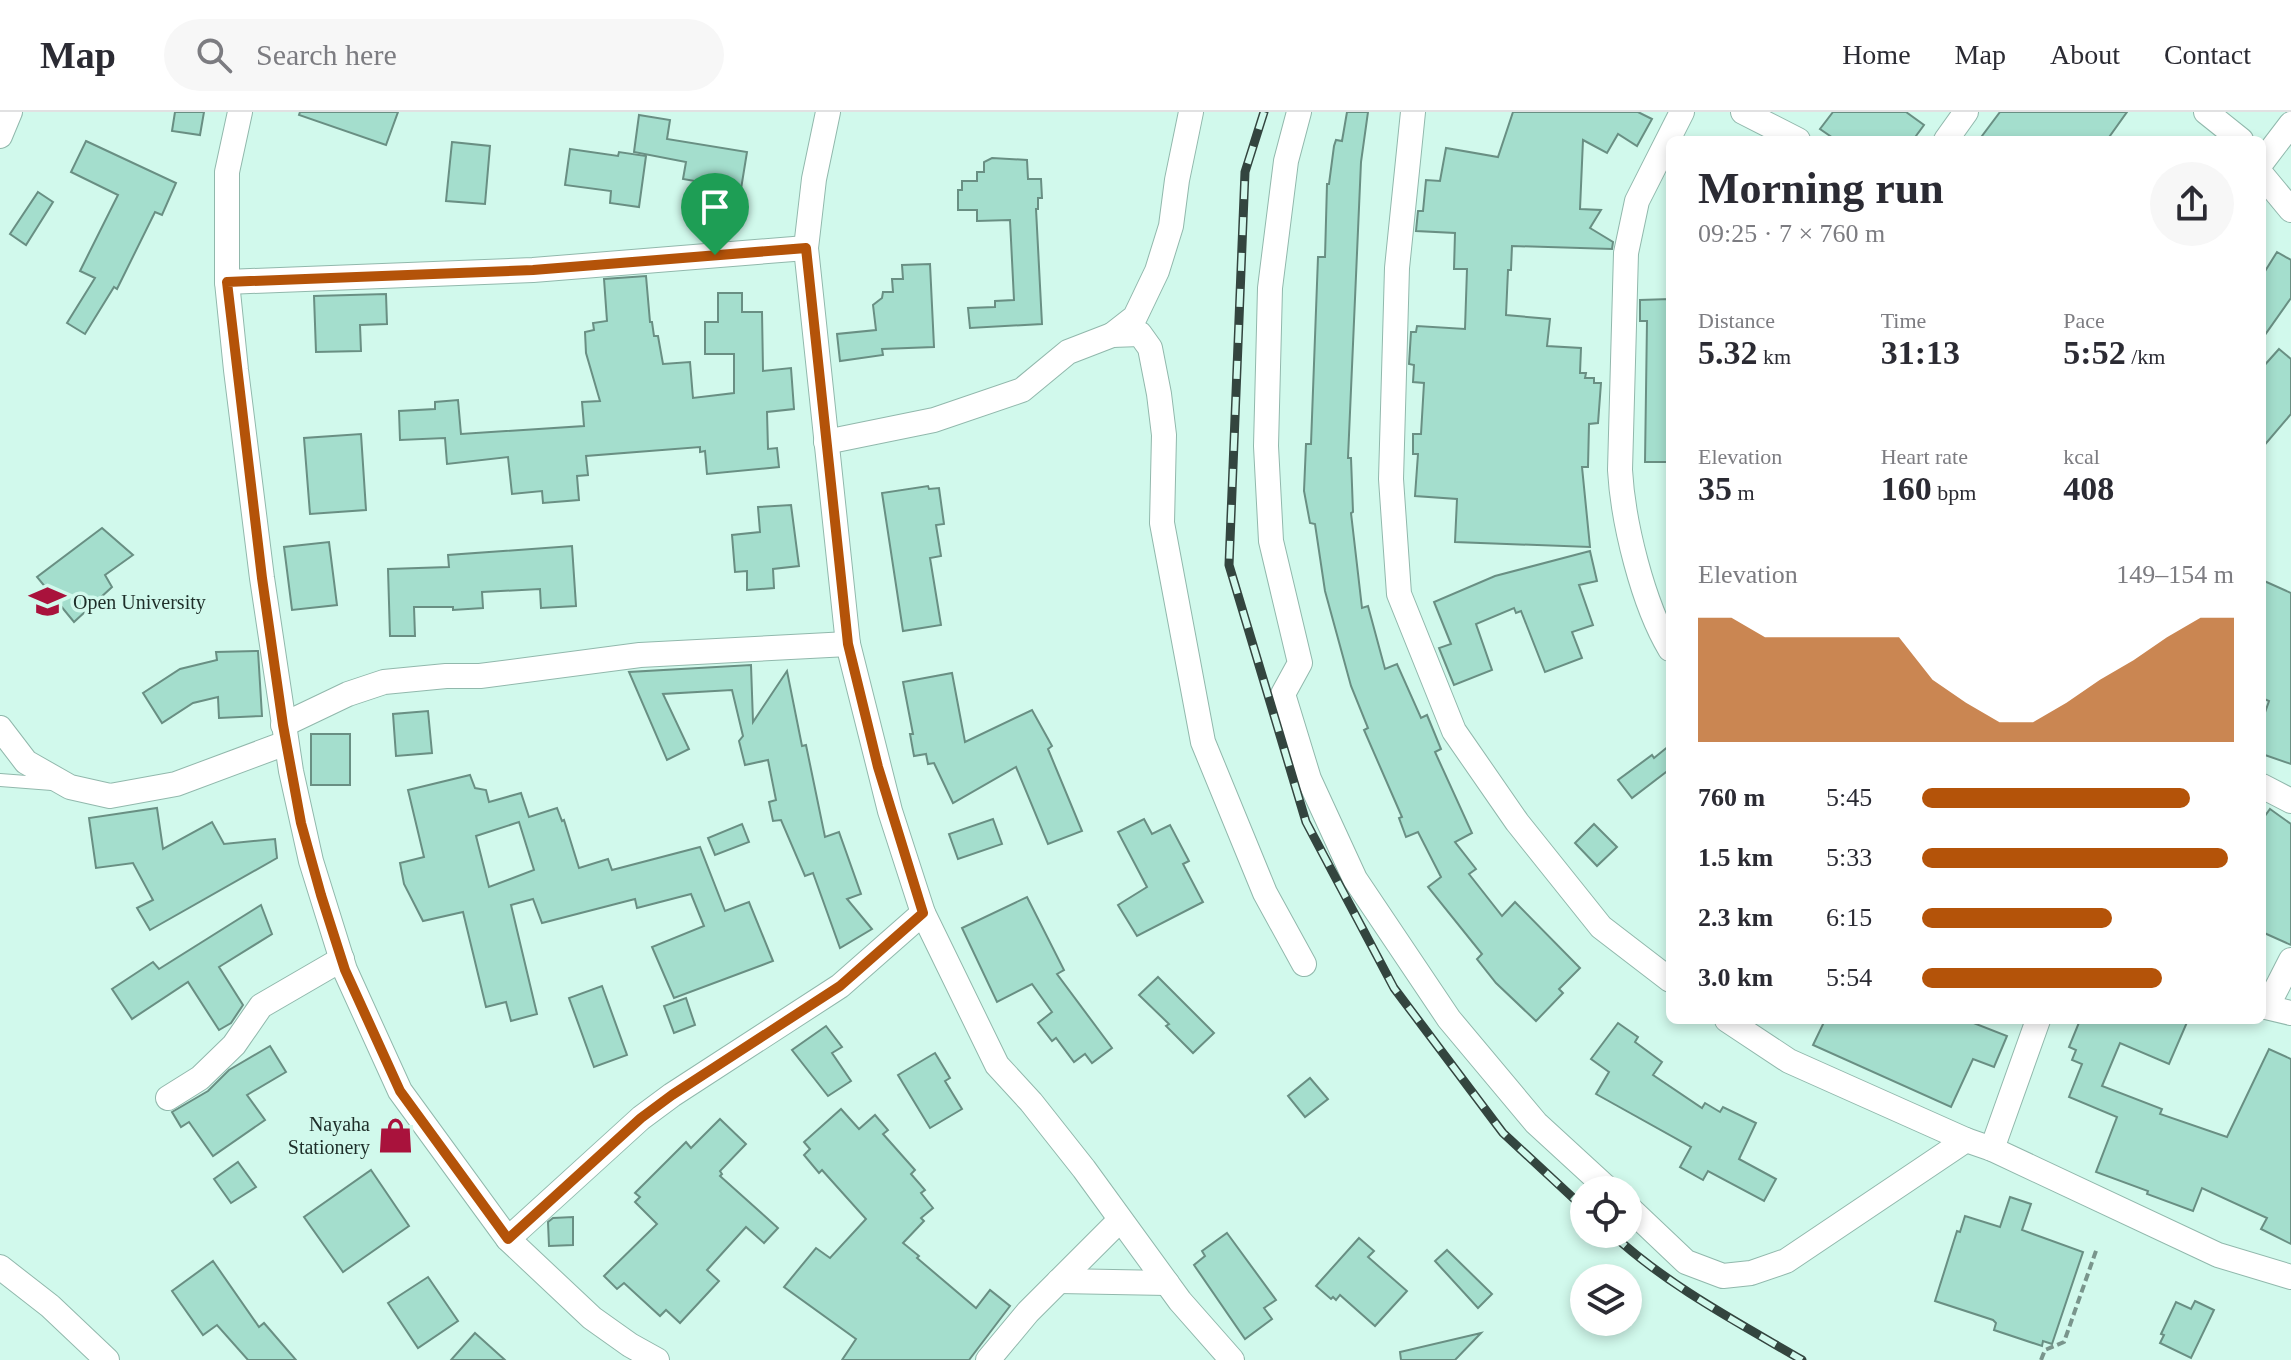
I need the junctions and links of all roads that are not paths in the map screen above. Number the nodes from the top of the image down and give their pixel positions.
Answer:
1 (10, 112) edge
2 (240, 112) edge
3 (828, 112) edge
4 (1191, 112) edge
5 (1299, 112) edge
6 (1413, 112) edge
7 (1682, 112) edge
8 (1743, 112) edge
9 (1966, 112) edge
10 (2206, 112) edge
11 (2291, 124) edge
12 (0, 136) edge
13 (1670, 136) edge
14 (1790, 136) edge
15 (1949, 136) edge
16 (2236, 136) edge
17 (1666, 144) edge
18 (2266, 159) edge
19 (2266, 168) edge
20 (2291, 210) edge
21 (806, 248) junction
22 (227, 282) junction
23 (1112, 335) junction
24 (826, 442) junction
25 (1666, 634) edge
26 (848, 644) junction
27 (0, 728) edge
28 (284, 734) junction
29 (0, 780) edge
30 (65, 784) junction
31 (2266, 788) edge
32 (2291, 801) edge
33 (923, 913) junction
34 (342, 959) junction
35 (2291, 960) edge
36 (1304, 964) dead end
37 (1666, 977) edge
38 (2266, 1003) edge
39 (2266, 1007) edge
40 (2291, 1013) edge
41 (1733, 1024) edge
42 (2037, 1024) edge
43 (168, 1098) dead end
44 (1966, 1140) junction
45 (1992, 1149) junction
46 (1594, 1176) edge
47 (1120, 1220) junction
48 (1642, 1220) edge
49 (508, 1239) junction
50 (0, 1267) edge
51 (2291, 1277) edge
52 (1059, 1281) junction
53 (1167, 1283) junction
54 (625, 1353) edge
55 (107, 1360) edge
56 (657, 1360) edge
57 (988, 1360) edge
58 (1232, 1360) edge

1 - 12 street
2 - 22 street
3 - 21 street
4 - 23 street
5 - 46 street
6 - 37 street
7 - 13 street
8 - 14 street
9 - 15 street
10 - 16 street
11 - 18 street
17 - 25 street
19 - 20 street
21 - 22 street
21 - 24 street
22 - 28 street
23 - 24 street
23 - 36 street
24 - 26 street
26 - 28 street
26 - 33 street
27 - 30 street
28 - 30 street
28 - 34 street
29 - 30 lane
31 - 32 street
33 - 47 street
33 - 49 street
34 - 43 street
34 - 49 street
35 - 38 street
39 - 40 street
41 - 44 street
42 - 45 street
44 - 45 street
44 - 48 street
45 - 51 street
47 - 52 street
47 - 53 street
49 - 54 street
50 - 55 street
52 - 53 street
52 - 57 street
53 - 58 street
54 - 56 street

